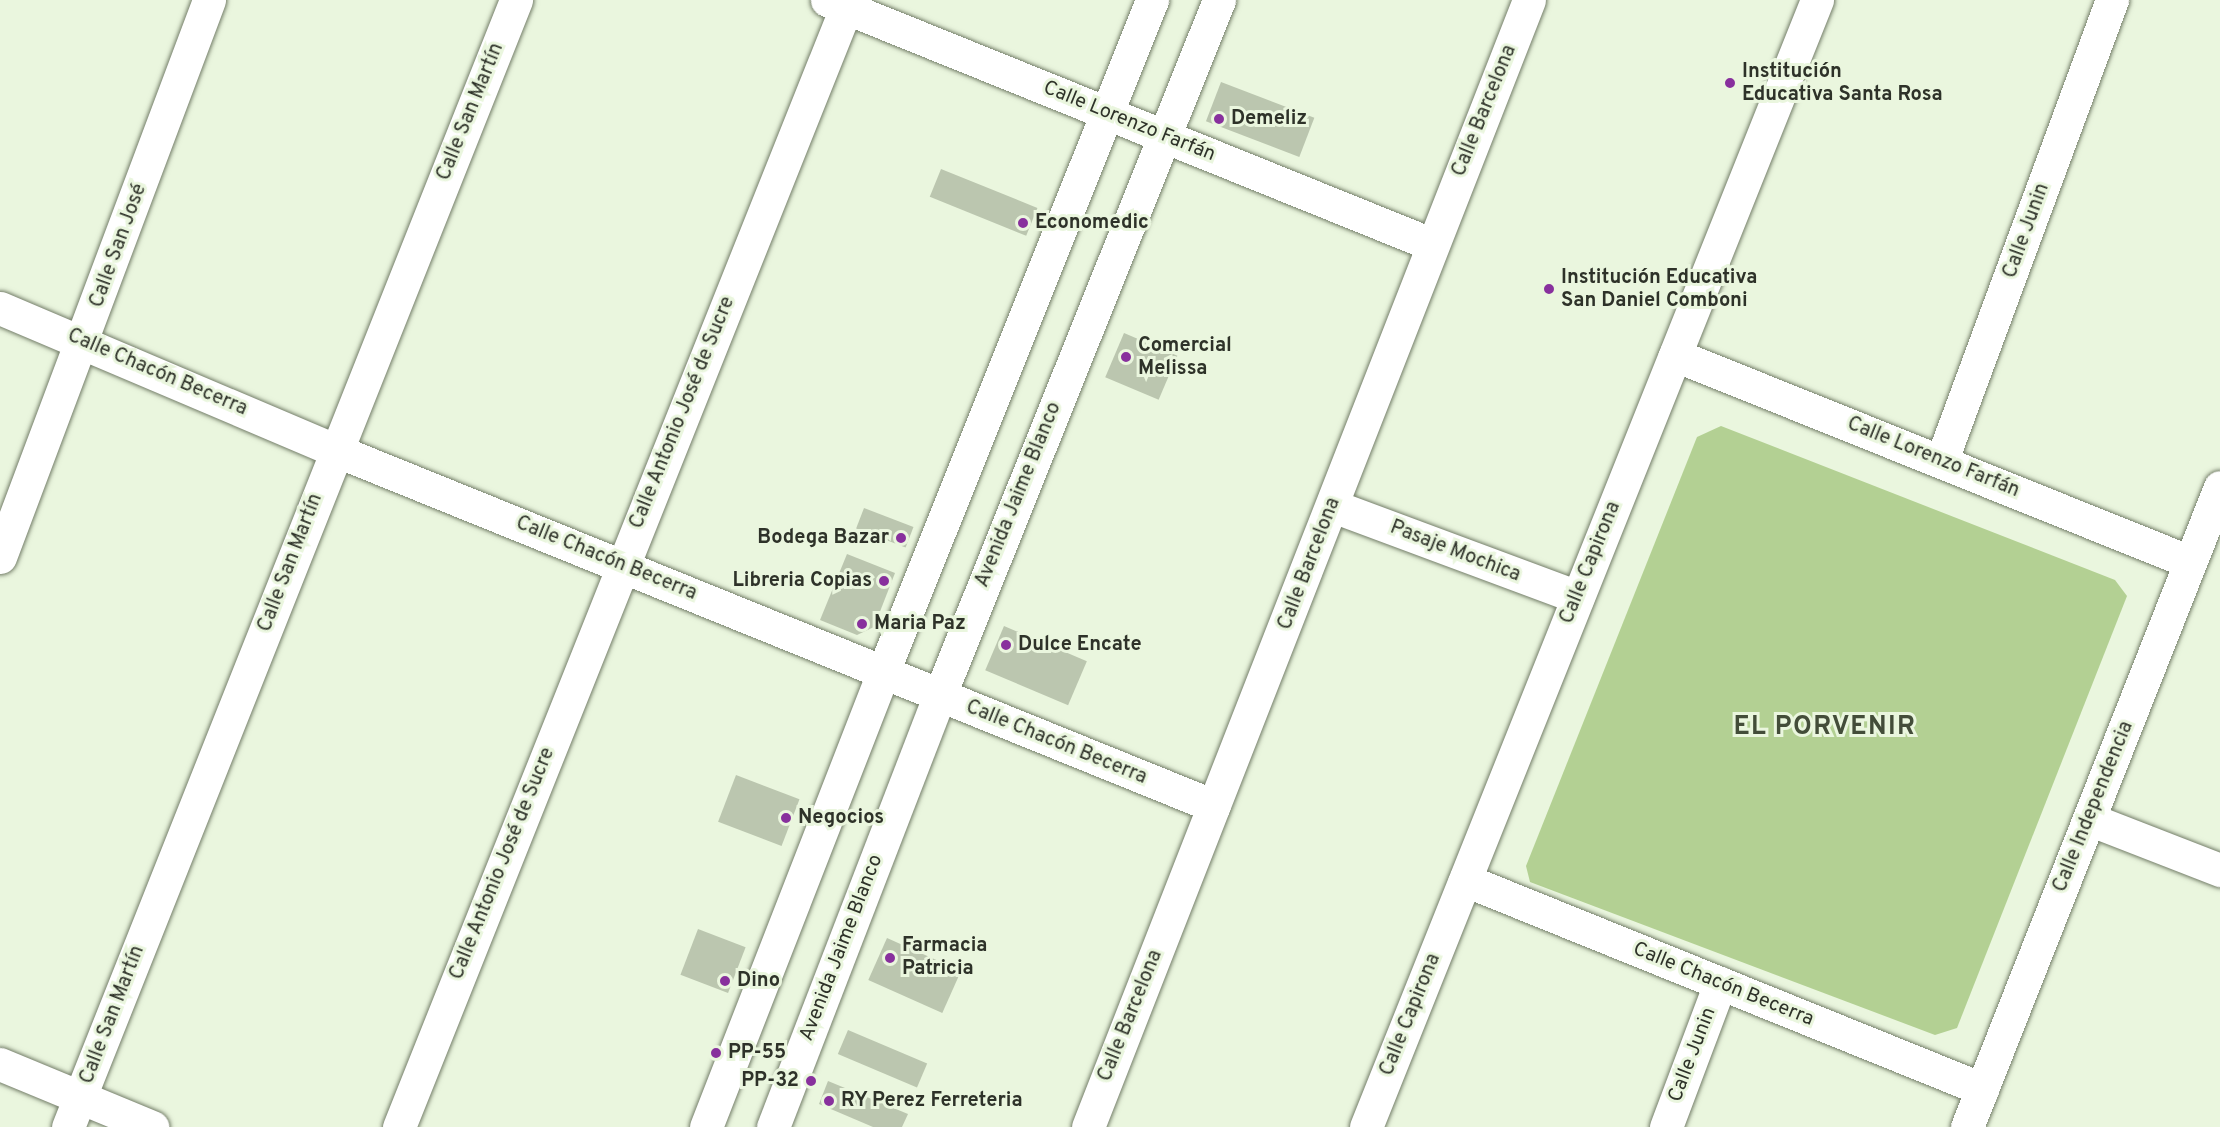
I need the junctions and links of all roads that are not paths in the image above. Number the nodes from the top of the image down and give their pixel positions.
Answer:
1 (209, 0) edge
2 (516, 0) edge
3 (1152, 0) edge
4 (1219, 0) edge
5 (1529, 0) edge
6 (1817, 0) edge
7 (2112, 0) edge
8 (840, 3) edge
9 (1108, 113) junction
10 (1164, 137) junction
11 (1431, 244) junction
12 (0, 308) edge
13 (84, 342) junction
14 (1675, 355) junction
15 (335, 450) junction
16 (1941, 462) junction
17 (2220, 487) edge
18 (1333, 506) junction
19 (0, 557) edge
20 (2190, 562) junction
21 (622, 565) junction
22 (1578, 597) junction
23 (883, 672) junction
24 (939, 697) junction
25 (1215, 806) junction
26 (2089, 819) junction
27 (2220, 870) edge
28 (1465, 880) junction
29 (1720, 983) junction
30 (0, 1064) edge
31 (1982, 1089) junction
32 (74, 1113) edge
33 (152, 1127) edge
34 (399, 1127) edge
35 (706, 1127) edge
36 (773, 1127) edge
37 (1088, 1127) edge
38 (1366, 1127) edge
39 (1666, 1127) edge
40 (1967, 1127) edge

1 - 13 street, Calle San José
2 - 15 street, Calle San Martín
3 - 9 street
4 - 10 street, Avenida Jaime Blanco
5 - 11 street, Calle Barcelona
6 - 14 street, Calle Capirona
7 - 16 street, Calle Junin
8 - 9 street, Calle Lorenzo Farfán
8 - 21 street, Calle Antonio José de Sucre
9 - 10 street, Calle Lorenzo Farfán
9 - 23 street
10 - 11 street, Calle Lorenzo Farfán
10 - 24 street, Avenida Jaime Blanco
11 - 18 street, Calle Barcelona
12 - 13 street, Calle Chacón Becerra
13 - 15 street, Calle Chacón Becerra
13 - 19 street, Calle San José
14 - 16 street, Calle Lorenzo Farfán
14 - 22 street, Calle Capirona
15 - 21 street, Calle Chacón Becerra
15 - 32 street, Calle San Martín
16 - 20 street, Calle Lorenzo Farfán
17 - 20 street, Calle Independencia
18 - 22 street, Pasaje Mochica
18 - 25 street, Calle Barcelona
20 - 26 street, Calle Independencia
21 - 23 street, Calle Chacón Becerra
21 - 34 street, Calle Antonio José de Sucre
22 - 28 street, Calle Capirona
23 - 24 street, Calle Chacón Becerra
23 - 35 street
24 - 25 street, Calle Chacón Becerra
24 - 36 street, Avenida Jaime Blanco
25 - 37 street, Calle Barcelona
26 - 27 street
26 - 31 street, Calle Independencia
28 - 29 street, Calle Chacón Becerra
28 - 38 street, Calle Capirona
29 - 31 street, Calle Chacón Becerra
29 - 39 street, Calle Junin
30 - 32 street
31 - 40 street, Calle Independencia
32 - 33 street

